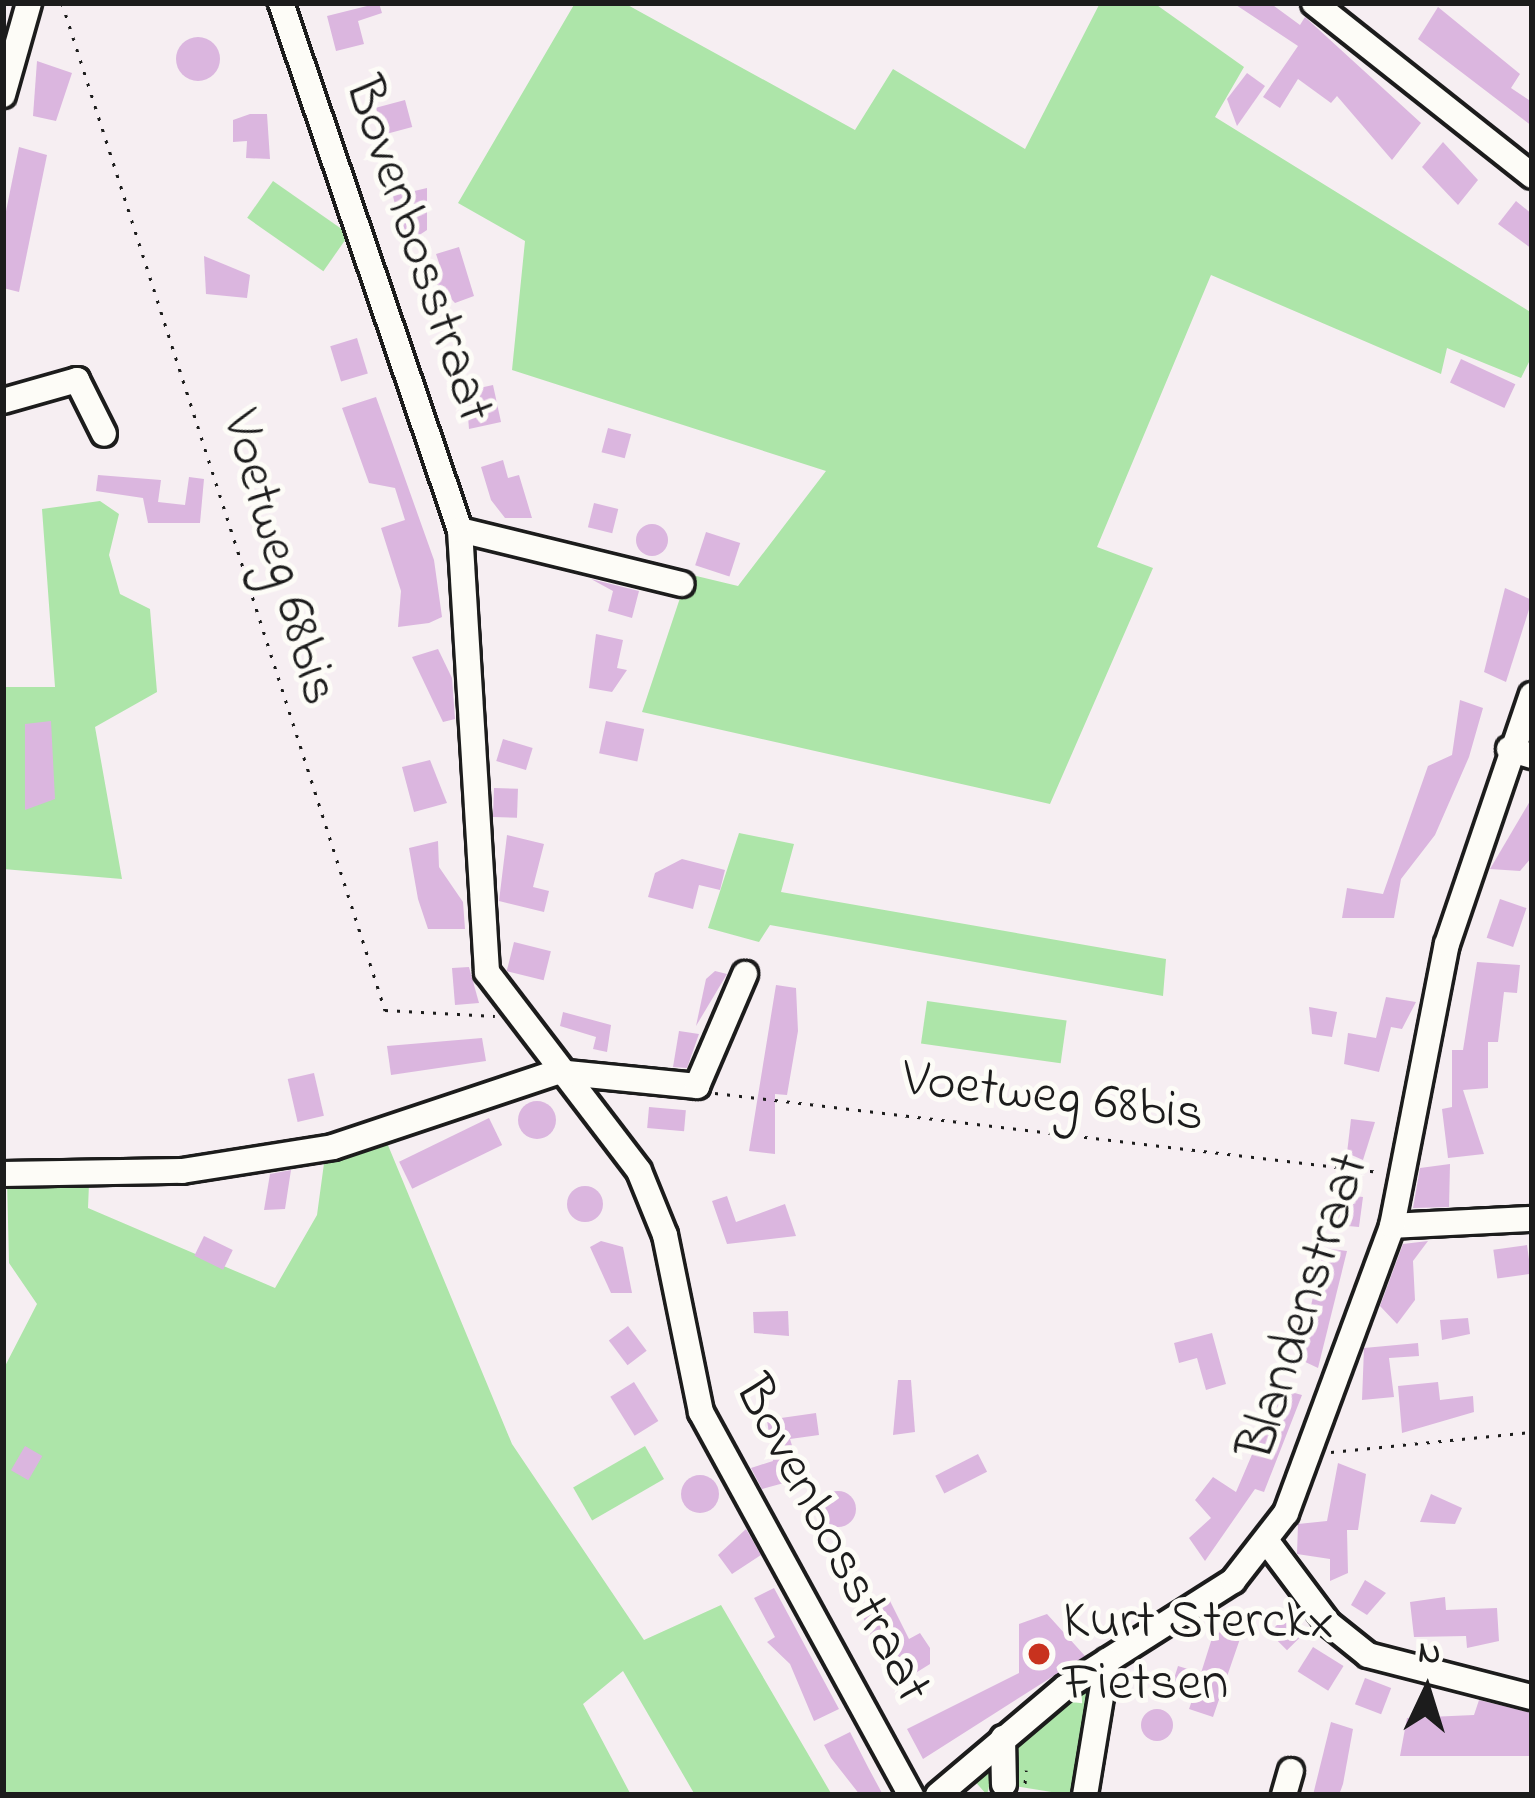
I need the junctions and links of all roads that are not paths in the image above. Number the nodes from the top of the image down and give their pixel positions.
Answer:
1 (29, 3) edge
2 (281, 3) edge
3 (1314, 3) edge
4 (3, 95) edge
5 (1532, 176) edge
6 (3, 400) edge
7 (104, 434) dead end
8 (460, 530) junction
9 (681, 584) dead end
10 (1532, 695) edge
11 (1521, 752) edge
12 (745, 974) dead end
13 (556, 1072) junction
14 (3, 1174) edge
15 (1532, 1219) edge
16 (1392, 1226) junction
17 (1268, 1543) junction
18 (1107, 1661) junction
19 (1532, 1697) edge
20 (1003, 1738) junction
21 (1004, 1784) dead end
22 (911, 1795) edge
23 (938, 1795) edge
24 (1085, 1795) edge

1 - 4 street
2 - 8 street, Bovenbosstraat
3 - 5 street
6 - 7 street
8 - 9 street
8 - 13 street, Bovenbosstraat
10 - 11 street, Blandenstraat
11 - 16 street, Blandenstraat
12 - 13 street
13 - 14 street
13 - 22 street, Bovenbosstraat
15 - 16 street
16 - 17 street, Blandenstraat
17 - 18 street, Blandenstraat
17 - 19 street
18 - 20 street, Blandenstraat
18 - 24 street
20 - 21 street
20 - 23 street, Blandenstraat

